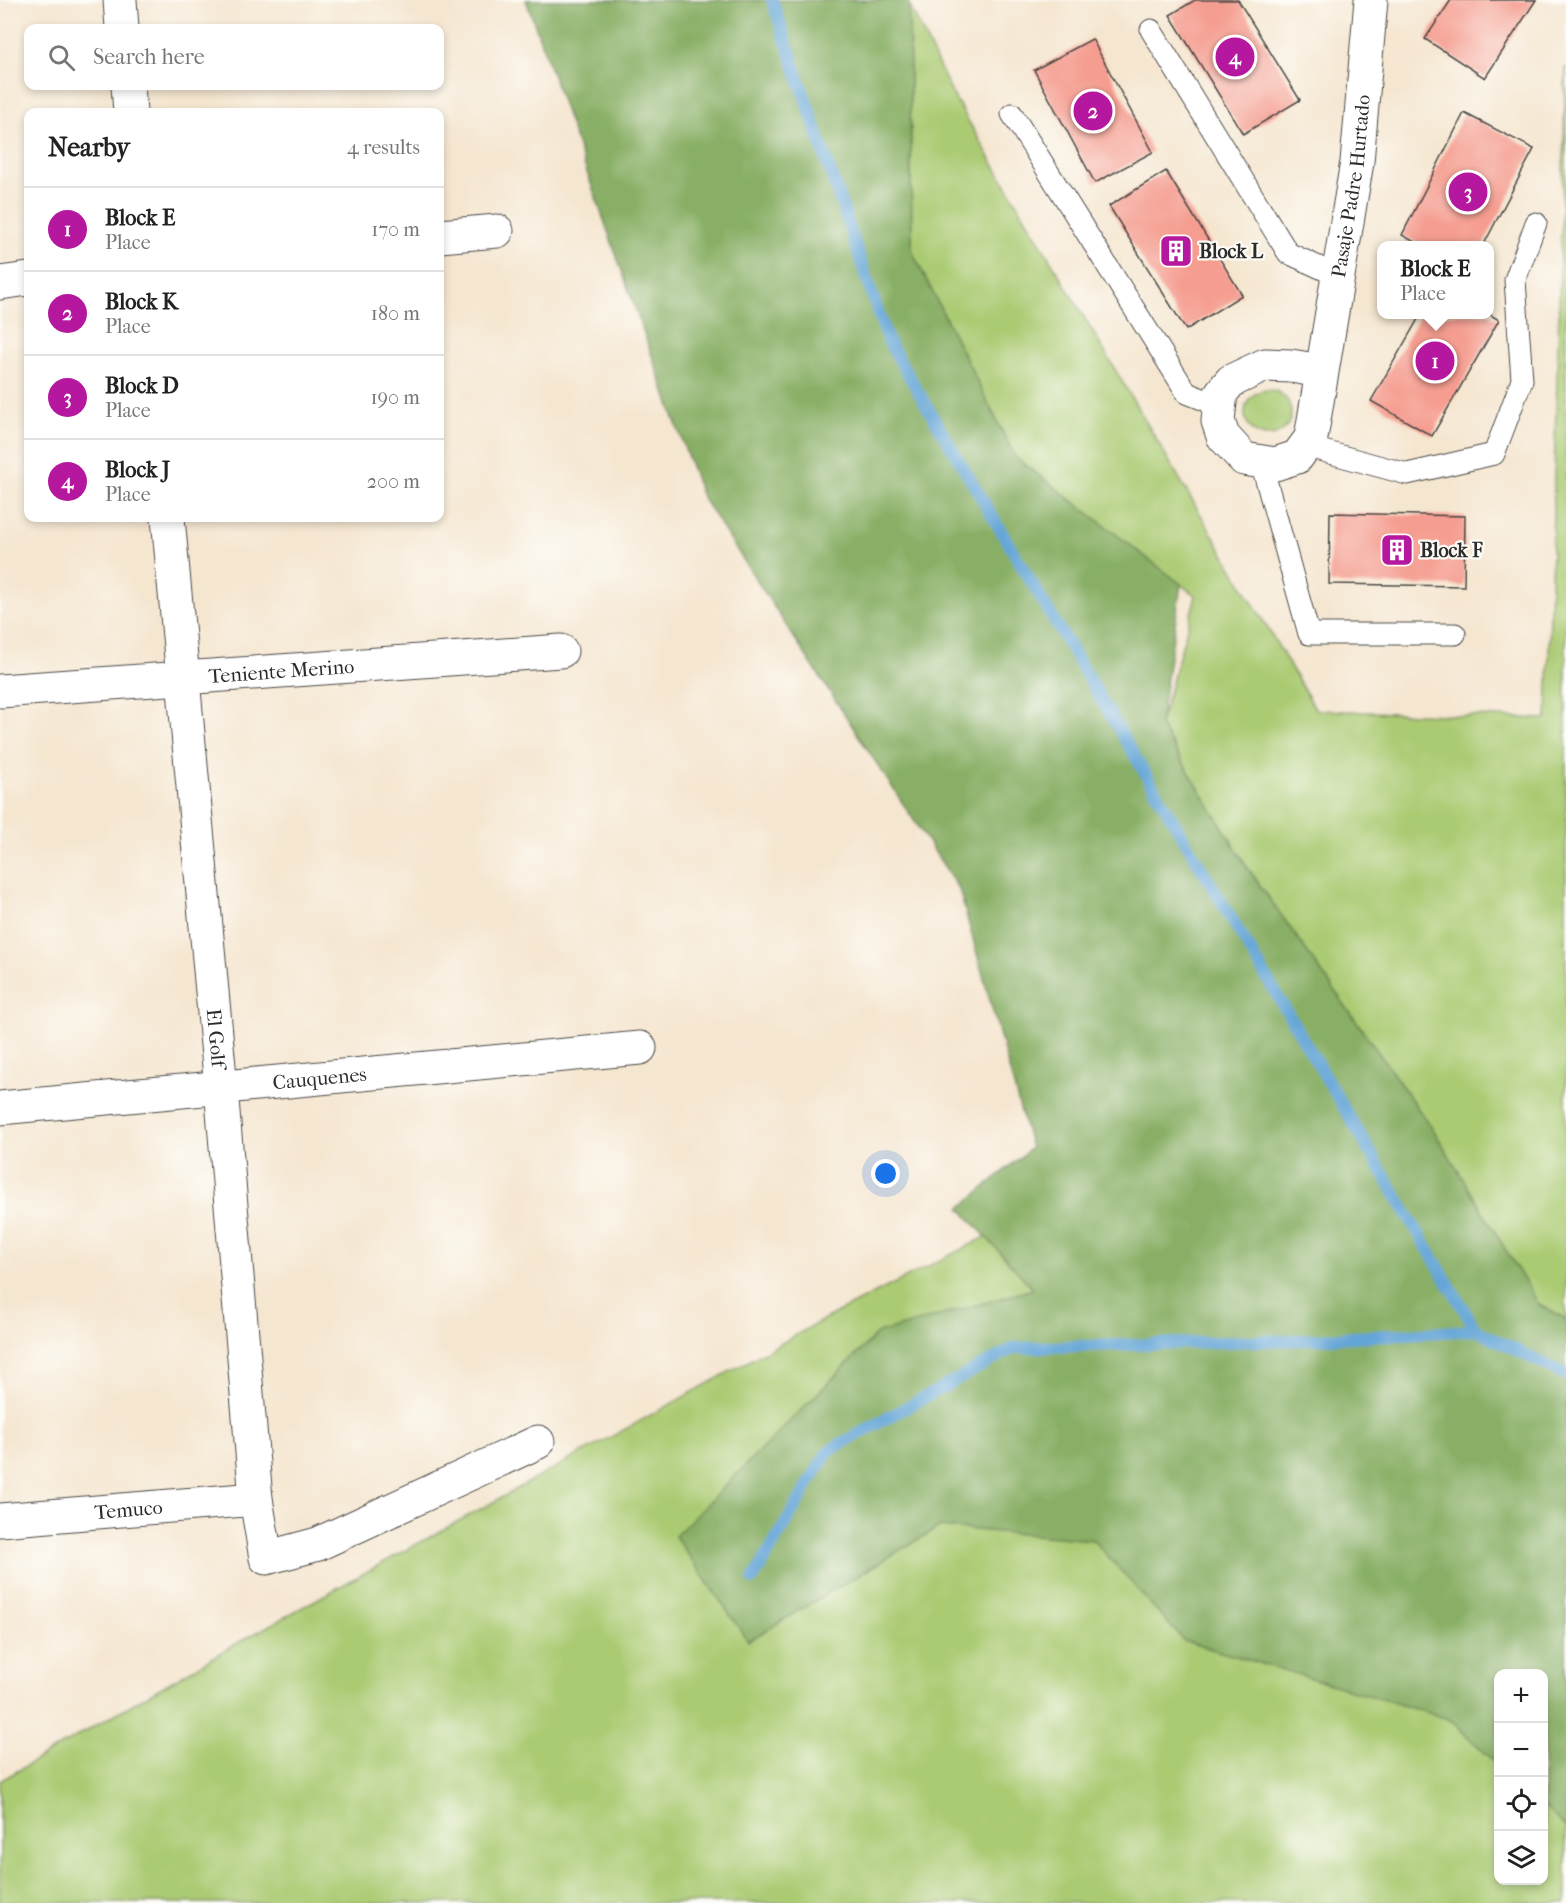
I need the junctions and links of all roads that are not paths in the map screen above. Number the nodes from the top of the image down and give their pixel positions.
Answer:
1 (120, 0) edge
2 (1371, 0) edge
3 (122, 24) edge
4 (1151, 30) dead end
5 (128, 90) edge
6 (130, 108) edge
7 (1012, 114) dead end
8 (1536, 223) dead end
9 (497, 231) dead end
10 (444, 236) edge
11 (1338, 276) junction
12 (24, 280) edge
13 (0, 283) edge
14 (1321, 371) junction
15 (1220, 406) junction
16 (1305, 446) junction
17 (1261, 462) junction
18 (168, 522) edge
19 (1455, 634) dead end
20 (561, 651) dead end
21 (184, 678) junction
22 (0, 691) edge
23 (640, 1048) dead end
24 (221, 1088) junction
25 (0, 1108) edge
26 (538, 1442) dead end
27 (256, 1499) junction
28 (0, 1520) edge

1 - 3 street
2 - 11 street, Pasaje Padre Hurtado
4 - 11 lane
5 - 6 street
7 - 15 lane
8 - 16 lane
9 - 10 street
11 - 14 street, Pasaje Padre Hurtado
12 - 13 street
14 - 15 street
14 - 16 street, Pasaje Padre Hurtado
15 - 17 street
16 - 17 street
17 - 19 lane
18 - 21 street, El Golf
20 - 21 street, Teniente Merino
21 - 22 street, Teniente Merino
21 - 24 street, El Golf
23 - 24 street, Cauquenes
24 - 25 street, Cauquenes
24 - 27 street, El Golf
26 - 27 street, El Golf
27 - 28 street, Temuco

